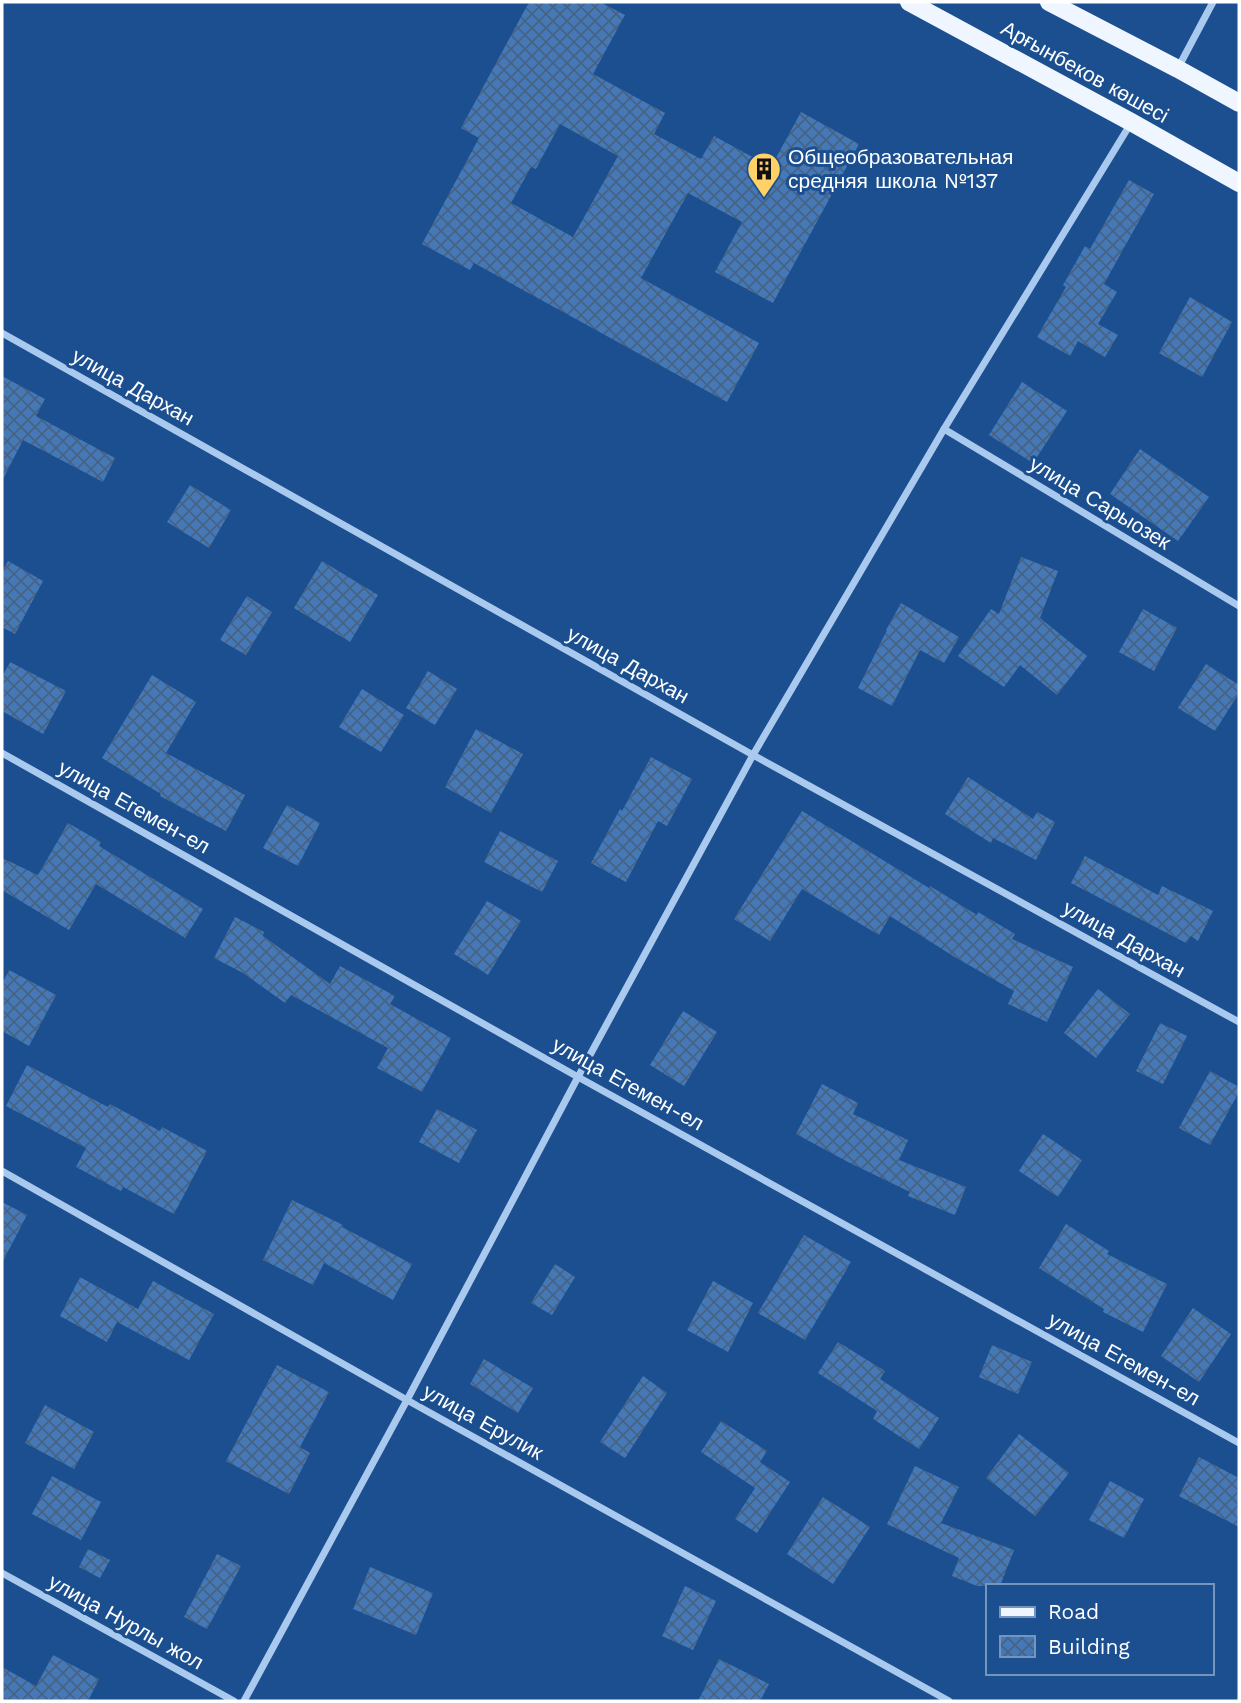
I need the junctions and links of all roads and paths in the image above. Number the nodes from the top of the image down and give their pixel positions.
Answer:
1 (909, 2) edge
2 (1049, 2) edge
3 (1213, 2) edge
4 (1178, 69) junction
5 (1239, 103) edge
6 (1131, 122) junction
7 (1239, 183) edge
8 (2, 333) edge
9 (944, 429) junction
10 (1239, 606) edge
11 (2, 753) edge
12 (753, 755) junction
13 (1239, 1022) edge
14 (578, 1077) junction
15 (2, 1171) edge
16 (407, 1399) junction
17 (1239, 1443) edge
18 (2, 1573) edge
19 (234, 1701) edge
20 (244, 1701) edge
21 (949, 1701) edge

1 - 6 main road, Арғынбеков көшесі
2 - 4 main road, Арғынбеков көшесі
3 - 4 street
4 - 5 main road, Арғынбеков көшесі
6 - 7 main road, Арғынбеков көшесі
6 - 9 street
8 - 12 street, улица Дархан
9 - 10 street, улица Сарыозек
9 - 12 street
11 - 14 street, улица Егемен-ел
12 - 13 street, улица Дархан
12 - 14 street
14 - 16 street
14 - 17 street, улица Егемен-ел
15 - 16 street, улица Ерулик
16 - 20 street
16 - 21 street, улица Ерулик
18 - 19 street, улица Нурлы жол

